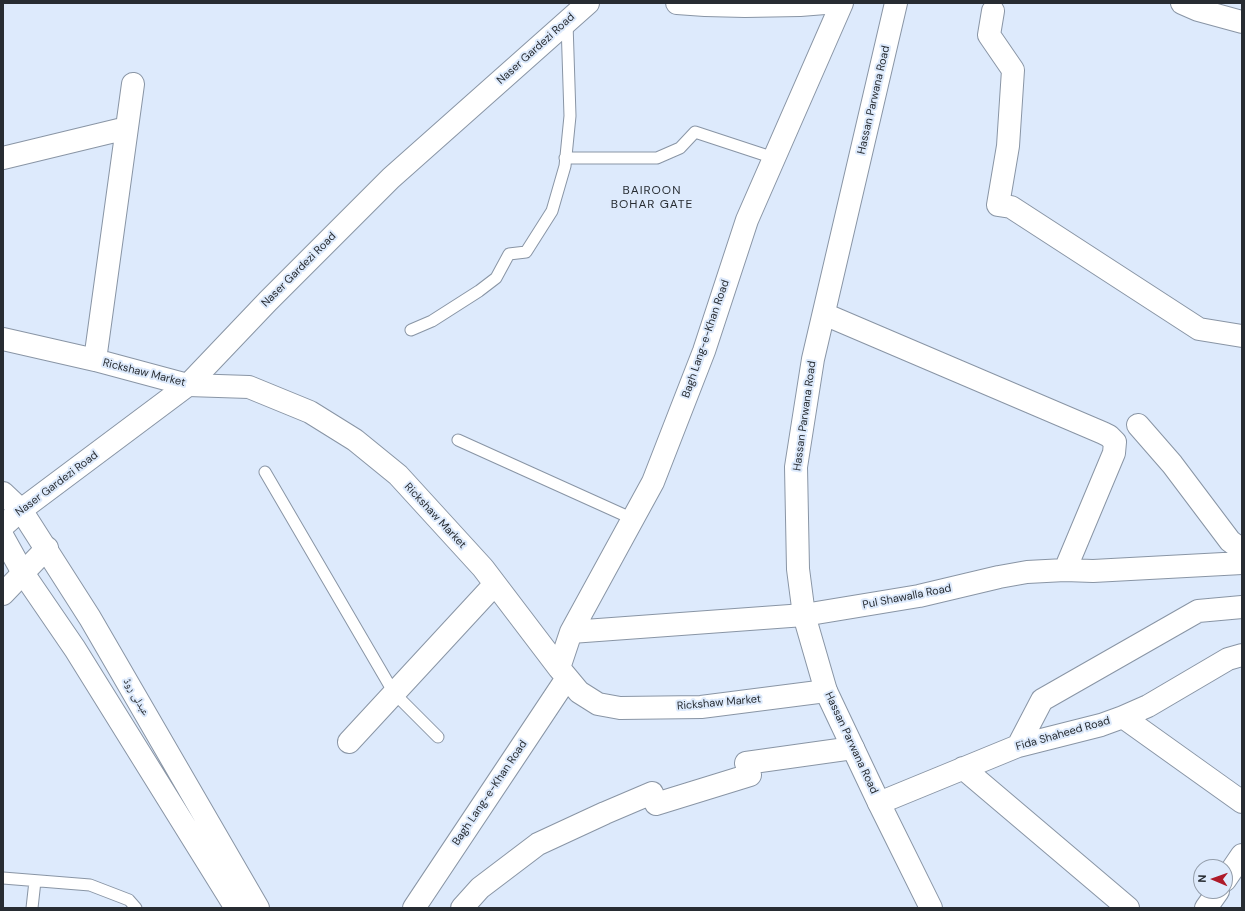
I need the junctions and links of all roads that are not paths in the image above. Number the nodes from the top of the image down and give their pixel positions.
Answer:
1 (588, 3) edge
2 (676, 3) edge
3 (825, 3) edge
4 (842, 3) edge
5 (896, 3) edge
6 (1182, 3) edge
7 (993, 11) dead end
8 (567, 22) junction
9 (1242, 22) edge
10 (133, 84) dead end
11 (127, 128) junction
12 (3, 158) edge
13 (565, 158) junction
14 (774, 158) junction
15 (824, 314) junction
16 (411, 330) dead end
17 (1242, 336) edge
18 (3, 339) edge
19 (95, 360) junction
20 (188, 385) junction
21 (1138, 425) dead end
22 (458, 440) dead end
23 (265, 472) dead end
24 (3, 493) edge
25 (22, 510) junction
26 (633, 519) junction
27 (3, 526) edge
28 (3, 537) edge
29 (47, 548) junction
30 (1242, 550) edge
31 (1242, 563) edge
32 (1065, 570) junction
33 (23, 573) junction
34 (494, 584) junction
35 (3, 594) edge
36 (1242, 607) edge
37 (804, 615) junction
38 (571, 632) junction
39 (1242, 655) edge
40 (563, 673) junction
41 (826, 691) junction
42 (394, 694) junction
43 (1123, 717) junction
44 (438, 736) dead end
45 (349, 742) dead end
46 (1018, 746) junction
47 (853, 748) junction
48 (963, 768) junction
49 (1242, 802) edge
50 (879, 803) junction
51 (1242, 855) edge
52 (1233, 868) edge
53 (3, 878) edge
54 (35, 881) junction
55 (1212, 899) edge
56 (32, 908) edge
57 (136, 908) edge
58 (236, 908) edge
59 (258, 908) edge
60 (414, 908) edge
61 (462, 908) edge
62 (930, 908) edge
63 (1128, 908) edge
64 (1206, 908) edge

1 - 8 street, Naser Gardezi Road
2 - 3 street
4 - 14 street, Bagh Lang-e-Khan Road
5 - 15 street, Hassan Parwana Road
6 - 9 street
7 - 17 street
8 - 13 lane
8 - 20 street, Naser Gardezi Road
10 - 11 street
11 - 12 street
11 - 19 street
13 - 14 lane
13 - 16 lane
14 - 26 street, Bagh Lang-e-Khan Road
15 - 32 street
15 - 37 street, Hassan Parwana Road
18 - 19 street, Rickshaw Market
19 - 20 street, Rickshaw Market
20 - 25 street, Naser Gardezi Road
20 - 34 street, Rickshaw Market
21 - 30 street
22 - 26 lane
23 - 42 lane
24 - 25 street, عبدلی روڈ
25 - 27 street, Naser Gardezi Road
25 - 29 street, عبدلی روڈ
26 - 38 street, Bagh Lang-e-Khan Road
28 - 33 street
29 - 33 street
29 - 59 street, عبدلی روڈ
31 - 32 street, Pul Shawalla Road
32 - 37 street, Pul Shawalla Road
33 - 35 street
33 - 58 street
34 - 40 street, Rickshaw Market
34 - 42 street
36 - 46 street
37 - 38 street, Pul Shawalla Road
37 - 41 street, Hassan Parwana Road
38 - 40 street, Bagh Lang-e-Khan Road
39 - 43 street, Fida Shaheed Road
40 - 41 street, Rickshaw Market
40 - 60 street, Bagh Lang-e-Khan Road
41 - 47 street, Hassan Parwana Road
42 - 44 lane
42 - 45 street
43 - 46 street, Fida Shaheed Road
43 - 49 street
46 - 48 street, Fida Shaheed Road
47 - 50 street, Hassan Parwana Road
47 - 61 street
48 - 50 street, Fida Shaheed Road
48 - 63 street
50 - 62 street, Hassan Parwana Road
51 - 52 street
53 - 54 lane
54 - 56 lane
54 - 57 lane
55 - 64 street

